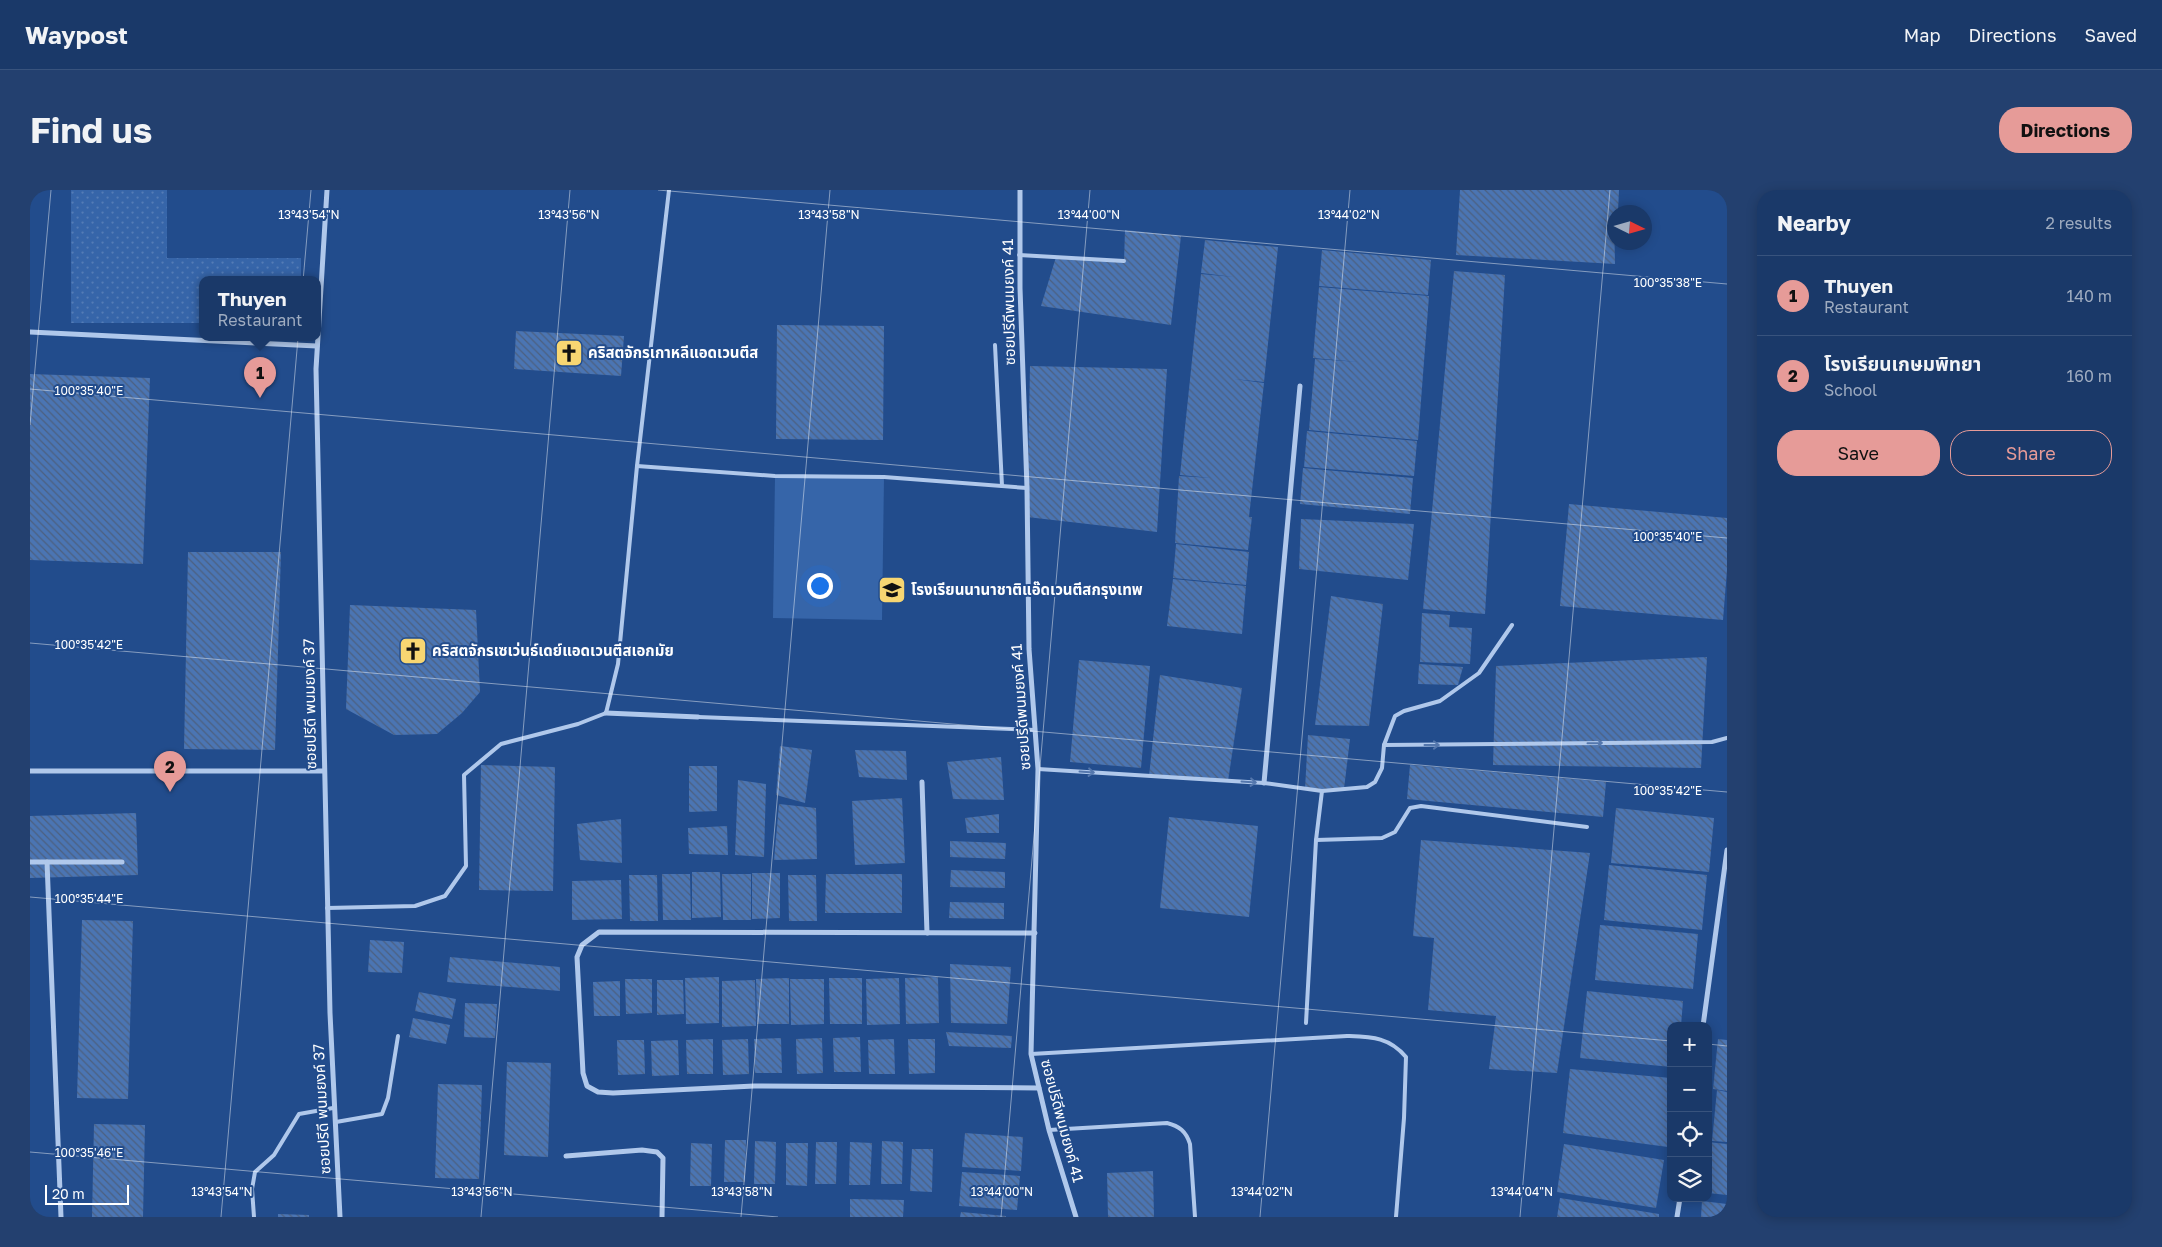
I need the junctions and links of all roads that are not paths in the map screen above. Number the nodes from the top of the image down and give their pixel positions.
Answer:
1 (327, 190) edge
2 (669, 190) edge
3 (1020, 190) edge
4 (1020, 255) junction
5 (1124, 262) dead end
6 (321, 284) edge
7 (30, 332) edge
8 (199, 340) edge
9 (214, 341) edge
10 (317, 341) edge
11 (995, 345) dead end
12 (317, 346) junction
13 (1300, 386) dead end
14 (636, 466) junction
15 (1002, 486) junction
16 (1027, 488) junction
17 (1512, 625) dead end
18 (606, 713) junction
19 (698, 717) joint
20 (1035, 730) junction
21 (1727, 738) edge
22 (1384, 745) junction
23 (1038, 768) junction
24 (324, 770) junction
25 (30, 771) edge
26 (922, 782) dead end
27 (1264, 783) junction
28 (1322, 791) junction
29 (1587, 827) dead end
30 (1316, 840) junction
31 (1727, 850) edge
32 (30, 862) edge
33 (48, 862) junction
34 (122, 862) dead end
35 (327, 908) junction
36 (927, 933) junction
37 (1034, 933) junction
38 (1306, 1022) dead end
39 (1704, 1022) edge
40 (398, 1036) dead end
41 (1032, 1054) junction
42 (1039, 1088) junction
43 (333, 1108) junction
44 (336, 1122) junction
45 (1049, 1130) junction
46 (566, 1156) dead end
47 (1679, 1202) edge
48 (61, 1217) edge
49 (254, 1217) edge
50 (340, 1217) edge
51 (662, 1217) edge
52 (1076, 1217) edge
53 (1195, 1217) edge
54 (1396, 1217) edge
55 (1677, 1217) edge

1 - 6 street, ซอยปรีดี พนมยงค์ 37
2 - 14 lane
3 - 4 street, ซอยปรีดีพนมยงค์ 41
4 - 5 lane
4 - 16 street, ซอยปรีดีพนมยงค์ 41
7 - 8 street
9 - 12 street
10 - 12 street, ซอยปรีดี พนมยงค์ 37
11 - 15 lane
12 - 24 street, ซอยปรีดี พนมยงค์ 37
13 - 27 street
14 - 15 lane
14 - 18 lane
15 - 16 lane
16 - 20 street, ซอยปรีดีพนมยงค์ 41
17 - 22 lane
18 - 19 street
18 - 35 lane
19 - 20 lane
20 - 23 street, ซอยปรีดีพนมยงค์ 41
22 -> 21 lane
22 - 28 lane
23 -> 27 lane
23 - 37 street, ซอยปรีดีพนมยงค์ 41
24 - 25 street
24 - 35 street, ซอยปรีดี พนมยงค์ 37
26 - 36 street
27 - 28 lane
28 - 30 lane
29 - 30 lane
30 - 38 lane
31 - 39 street
32 - 33 street
33 - 34 street
33 - 48 street
35 - 43 street, ซอยปรีดี พนมยงค์ 37
36 - 37 street
36 - 42 street
37 - 41 street, ซอยปรีดีพนมยงค์ 41
40 - 44 lane
41 - 42 street, ซอยปรีดีพนมยงค์ 41
41 - 54 lane
42 - 45 street, ซอยปรีดีพนมยงค์ 41
43 - 44 street, ซอยปรีดี พนมยงค์ 37
43 - 49 lane
44 - 50 street, ซอยปรีดี พนมยงค์ 37
45 - 52 street, ซอยปรีดีพนมยงค์ 41
45 - 53 lane
46 - 51 street
47 - 55 street

